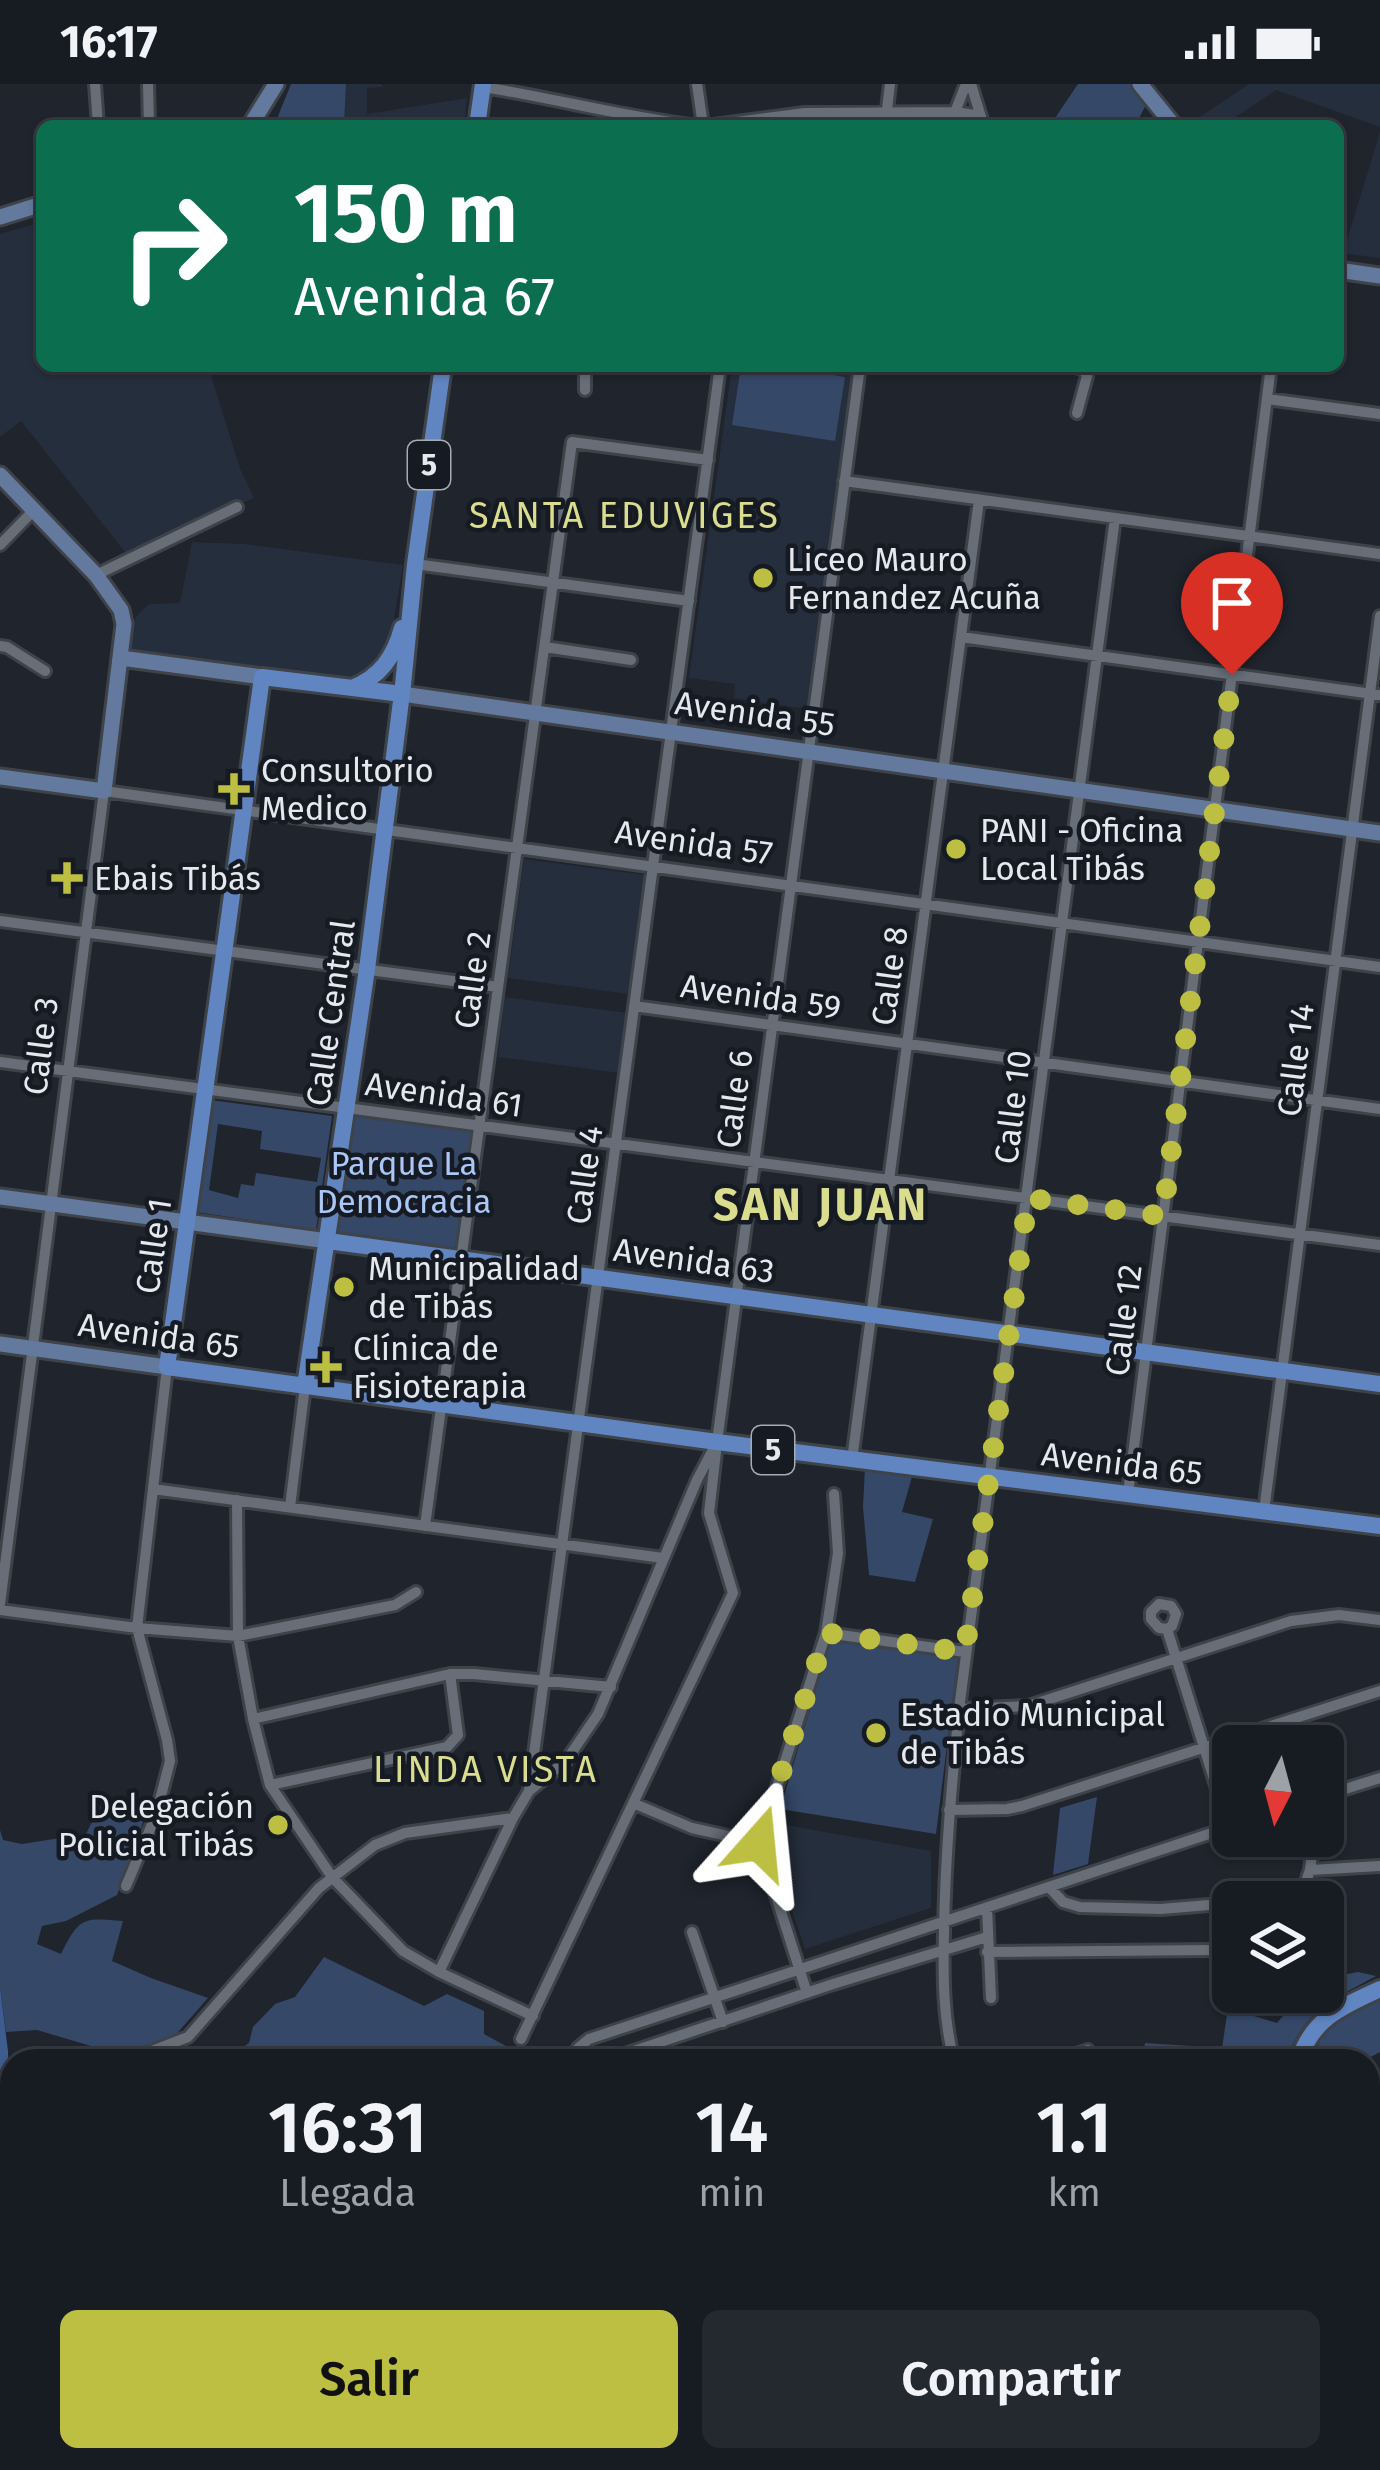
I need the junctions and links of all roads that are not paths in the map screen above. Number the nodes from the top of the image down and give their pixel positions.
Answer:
1 (94, 84) edge
2 (148, 84) edge
3 (276, 84) edge
4 (698, 84) edge
5 (890, 84) edge
6 (969, 84) edge
7 (1140, 84) edge
8 (483, 85) edge
9 (955, 112) junction
10 (886, 119) edge
11 (97, 120) edge
12 (149, 120) edge
13 (254, 120) edge
14 (478, 120) edge
15 (650, 120) edge
16 (702, 120) edge
17 (769, 120) edge
18 (978, 120) edge
19 (980, 120) edge
20 (1169, 120) edge
21 (36, 206) edge
22 (0, 217) edge
23 (1344, 272) edge
24 (1380, 275) edge
25 (442, 372) edge
26 (585, 372) edge
27 (719, 372) edge
28 (859, 372) edge
29 (1085, 372) edge
30 (1270, 372) edge
31 (585, 390) dead end
32 (1267, 399) junction
33 (1077, 413) dead end
34 (1380, 414) edge
35 (708, 460) junction
36 (0, 475) edge
37 (844, 481) junction
38 (979, 500) junction
39 (237, 507) dead end
40 (35, 509) junction
41 (1114, 518) junction
42 (1249, 536) junction
43 (0, 545) edge
44 (1380, 554) edge
45 (415, 564) junction
46 (95, 575) junction
47 (553, 583) junction
48 (411, 598) junction
49 (688, 601) junction
50 (1380, 616) edge
51 (961, 637) junction
52 (0, 646) edge
53 (544, 647) junction
54 (1097, 656) junction
55 (121, 658) junction
56 (631, 660) dead end
57 (45, 670) dead end
58 (1232, 675) junction
59 (262, 677) junction
60 (352, 688) junction
61 (402, 694) junction
62 (1375, 694) edge
63 (536, 712) junction
64 (671, 732) junction
65 (807, 751) junction
66 (943, 771) junction
67 (0, 777) edge
68 (1079, 790) junction
69 (104, 791) junction
70 (1215, 809) junction
71 (242, 810) junction
72 (1352, 829) junction
73 (385, 830) junction
74 (1380, 833) edge
75 (517, 848) junction
76 (653, 866) junction
77 (790, 885) junction
78 (926, 904) junction
79 (0, 921) edge
80 (1062, 923) junction
81 (85, 932) junction
82 (1198, 942) junction
83 (223, 950) junction
84 (1335, 961) junction
85 (1380, 968) edge
86 (367, 969) junction
87 (499, 987) junction
88 (634, 1006) junction
89 (771, 1025) junction
90 (907, 1044) junction
91 (0, 1062) edge
92 (1044, 1063) junction
93 (67, 1071) junction
94 (1180, 1082) junction
95 (204, 1089) junction
96 (1318, 1100) junction
97 (347, 1108) junction
98 (1380, 1109) edge
99 (479, 1126) junction
100 (616, 1144) junction
101 (752, 1162) junction
102 (889, 1180) junction
103 (0, 1197) edge
104 (1028, 1198) junction
105 (50, 1204) junction
106 (1163, 1216) junction
107 (187, 1222) junction
108 (1300, 1234) junction
109 (328, 1241) junction
110 (1380, 1245) edge
111 (462, 1258) junction
112 (598, 1276) junction
113 (736, 1296) junction
114 (872, 1314) junction
115 (1009, 1333) junction
116 (0, 1344) edge
117 (31, 1348) junction
118 (1147, 1352) junction
119 (166, 1366) junction
120 (1284, 1371) junction
121 (1380, 1384) edge
122 (305, 1386) junction
123 (441, 1405) junction
124 (578, 1424) junction
125 (717, 1442) junction
126 (852, 1460) junction
127 (988, 1477) junction
128 (697, 1480) junction
129 (711, 1482) junction
130 (153, 1489) junction
131 (835, 1494) dead end
132 (1128, 1494) junction
133 (237, 1500) junction
134 (290, 1507) junction
135 (1264, 1511) junction
136 (425, 1526) junction
137 (1380, 1526) edge
138 (562, 1544) junction
139 (663, 1558) junction
140 (416, 1592) dead end
141 (0, 1607) edge
142 (1380, 1620) edge
143 (136, 1628) junction
144 (1167, 1629) dead end
145 (826, 1633) junction
146 (238, 1636) junction
147 (965, 1652) junction
148 (1177, 1658) junction
149 (450, 1674) junction
150 (544, 1681) junction
151 (611, 1687) junction
152 (1380, 1691) edge
153 (959, 1709) junction
154 (253, 1719) junction
155 (1206, 1746) junction
156 (1212, 1765) edge
157 (1380, 1778) edge
158 (270, 1785) junction
159 (1344, 1789) edge
160 (529, 1791) junction
161 (633, 1803) junction
162 (949, 1810) junction
163 (513, 1818) junction
164 (1212, 1833) edge
165 (759, 1843) junction
166 (1312, 1857) edge
167 (1380, 1866) edge
168 (1310, 1870) junction
169 (332, 1877) junction
170 (1306, 1881) edge
171 (126, 1886) dead end
172 (1049, 1887) junction
173 (1212, 1905) edge
174 (987, 1908) junction
175 (944, 1921) junction
176 (692, 1932) dead end
177 (987, 1936) junction
178 (944, 1949) junction
179 (1212, 1950) edge
180 (987, 1952) junction
181 (800, 1969) junction
182 (439, 1972) junction
183 (1380, 1989) edge
184 (807, 1993) junction
185 (715, 1997) junction
186 (991, 1998) dead end
187 (533, 2016) junction
188 (723, 2022) junction
189 (521, 2038) dead end
190 (157, 2049) edge
191 (577, 2049) edge
192 (656, 2049) edge
193 (952, 2049) edge
194 (1303, 2049) edge

1 - 11 street
2 - 12 street
3 - 13 street
4 - 16 street
5 - 10 street
6 - 9 street
6 - 19 street
7 - 20 street
8 - 14 main road
8 - 15 street
9 - 10 street
9 - 18 street
10 - 17 street
21 - 22 street
23 - 24 street
25 - 45 main road, Calle Central / 5
26 - 31 street
27 - 35 street, Calle 4
28 - 37 street, Calle 6
29 - 33 street
30 - 32 street, Calle 12
32 - 34 street
32 - 42 street, Calle 12
35 - 47 street, Calle 2
35 - 49 street, Calle 4
36 - 40 street, Calle 3
37 - 38 street
37 - 65 street, Calle 6
38 - 41 street
38 - 51 street, Calle 8
39 - 46 street
40 - 43 street
40 - 46 street, Calle 3
41 - 42 street
41 - 54 street, Calle 10
42 - 44 street
42 - 58 street, Calle 12
45 - 47 street
45 - 48 main road, Calle Central / 5
46 - 55 street, Calle 3
47 - 49 street
47 - 53 street, Calle 2
48 - 60 main road, Calle Central / 5
48 - 61 main road, Calle Central / 5
49 - 64 street, Calle 4
50 - 62 street, Calle 14
51 - 54 street
51 - 66 street, Calle 8
52 - 57 street
53 - 56 street
53 - 63 street, Calle 2
54 - 58 street
54 - 68 street, Calle 10
55 - 59 street, Avenida 55
55 - 69 street, Calle 3
58 - 62 street
58 - 70 street, Calle 12
59 - 60 main road, Avenida 55
59 - 71 main road, Calle 1
60 - 61 main road, Avenida 55
61 - 63 street, Avenida 55
61 - 73 main road, Calle Central
62 - 72 street, Calle 14
63 - 64 street, Avenida 55
63 - 75 street, Calle 2
64 - 65 street, Avenida 55
64 - 76 street, Calle 4
65 - 66 street, Avenida 55
65 - 77 street, Calle 6
66 - 68 street, Avenida 55
66 - 78 street, Calle 8
67 - 69 street, Avenida 57
68 - 70 street, Avenida 55
68 - 80 street, Calle 10
69 - 71 street, Avenida 57
69 - 81 street, Calle 3
70 - 72 street, Avenida 55
70 - 82 street, Calle 12
71 - 73 street, Avenida 57
71 - 83 main road, Calle 1
72 - 74 street, Avenida 55
72 - 84 street, Calle 14
73 - 75 street, Avenida 57
73 - 86 main road, Calle Central
75 - 76 street, Avenida 57
75 - 87 street, Calle 2
76 - 77 street, Avenida 57
76 - 88 street, Calle 4
77 - 78 street, Avenida 57
77 - 89 street, Calle 6
78 - 80 street, Avenida 57
78 - 90 street, Calle 8
79 - 81 street
80 - 82 street, Avenida 57
80 - 92 street, Calle 10
81 - 83 street
81 - 93 street, Calle 3
82 - 84 street, Avenida 57
82 - 94 street, Calle 12
83 - 86 street
83 - 95 main road, Calle 1
84 - 85 street, Avenida 57
84 - 96 street, Calle 14
86 - 87 street
86 - 97 main road, Calle Central
87 - 99 street, Calle 2
88 - 89 street, Avenida 59
88 - 100 street, Calle 4
89 - 90 street, Avenida 59
89 - 101 street, Calle 6
90 - 92 street, Avenida 59
90 - 102 street, Calle 8
91 - 93 street, Avenida 61
92 - 94 street, Avenida 59
92 - 104 street, Calle 10
93 - 95 street, Avenida 61
93 - 105 street, Calle 3
94 - 96 street, Avenida 59
94 - 106 street, Calle 12
95 - 97 street, Avenida 61
95 - 107 main road, Calle 1
96 - 98 street, Avenida 59
96 - 108 street, Calle 14
97 - 99 street, Avenida 61
97 - 109 main road, Calle Central
99 - 100 street, Avenida 61
99 - 111 street, Calle 2
100 - 101 street, Avenida 61
100 - 112 street, Calle 4
101 - 102 street, Avenida 61
101 - 113 street, Calle 6
102 - 104 street, Avenida 61
102 - 114 street, Calle 8
103 - 105 street, Avenida 63
104 - 106 street, Avenida 61
104 - 115 street, Calle 10
105 - 107 street, Avenida 63
105 - 117 street, Calle 3
106 - 108 street, Avenida 61
106 - 118 street, Calle 12
107 - 109 street, Avenida 63
107 - 119 main road, Calle 1
108 - 110 street, Avenida 61
108 - 120 street, Calle 14
109 - 111 main road, Avenida 63
109 - 122 main road, Calle Central
111 - 112 main road, Avenida 63
111 - 123 street, Calle 2
112 - 113 main road, Avenida 63
112 - 124 street, Calle 4
113 - 114 main road, Avenida 63
113 - 125 street, Calle 6
114 - 115 main road, Avenida 63
114 - 126 street, Calle 8
115 - 118 main road, Avenida 63
115 - 127 street, Calle 10
116 - 117 street, Avenida 65
117 - 119 street, Avenida 65
117 - 141 street, Calle 3
118 - 120 main road, Avenida 63
118 - 132 street, Calle 12
119 - 122 main road, Avenida 65 / 5
119 - 130 street, Calle 1
120 - 121 main road, Avenida 63
120 - 135 street, Calle 14
122 - 123 main road, Avenida 65 / 5
122 - 134 street, Calle Central
123 - 124 main road, Avenida 65 / 5
123 - 136 street, Calle 2
124 - 125 main road, Avenida 65 / 5
124 - 138 street, Calle 4
125 - 126 main road, Avenida 65 / 5
125 - 128 street, Calle 6
125 - 129 street
126 - 127 main road, Avenida 65 / 5
127 - 132 main road, Avenida 65 / 5
127 - 147 street, Calle 10
128 - 129 street
128 - 139 street, Calle 6
129 - 161 street
130 - 133 street
130 - 143 street, Calle 1
131 - 145 street
132 - 135 main road, Avenida 65 / 5
133 - 134 street
133 - 146 street
134 - 136 street
135 - 137 main road, Avenida 65 / 5
136 - 138 street
138 - 139 street
138 - 150 street, Calle 4
139 - 151 street, Calle 6
140 - 146 street
141 - 143 street
142 - 148 street
143 - 146 street
143 - 171 street, Calle 1
144 - 148 street
145 - 147 street
145 - 165 street
146 - 154 street
147 - 153 street, Calle 10
148 - 153 street
148 - 155 street
149 - 150 street
149 - 154 street
149 - 158 street
150 - 151 street
150 - 160 street, Calle 4
151 - 160 street, Calle 6
152 - 155 street
153 - 162 street, Calle 10
154 - 158 street
155 - 156 street
155 - 162 street
157 - 159 street
158 - 169 street
160 - 163 street, Calle 4
161 - 165 street
161 - 187 street
162 - 175 street, Calle 10
163 - 169 street
163 - 182 street, Calle 4
164 - 172 street
165 - 181 street
166 - 168 street
167 - 168 street
168 - 170 street
169 - 182 street
169 - 190 street
172 - 173 street
172 - 174 street
174 - 175 street
174 - 177 street
175 - 178 street, Calle 10
175 - 181 street
176 - 185 street
177 - 178 street
177 - 180 street
178 - 184 street
178 - 193 street, Calle 10
179 - 180 street
180 - 186 street
181 - 184 street
181 - 185 street
182 - 187 street
183 - 194 main road
184 - 188 street
185 - 188 street
185 - 191 street
187 - 189 street
188 - 192 street

